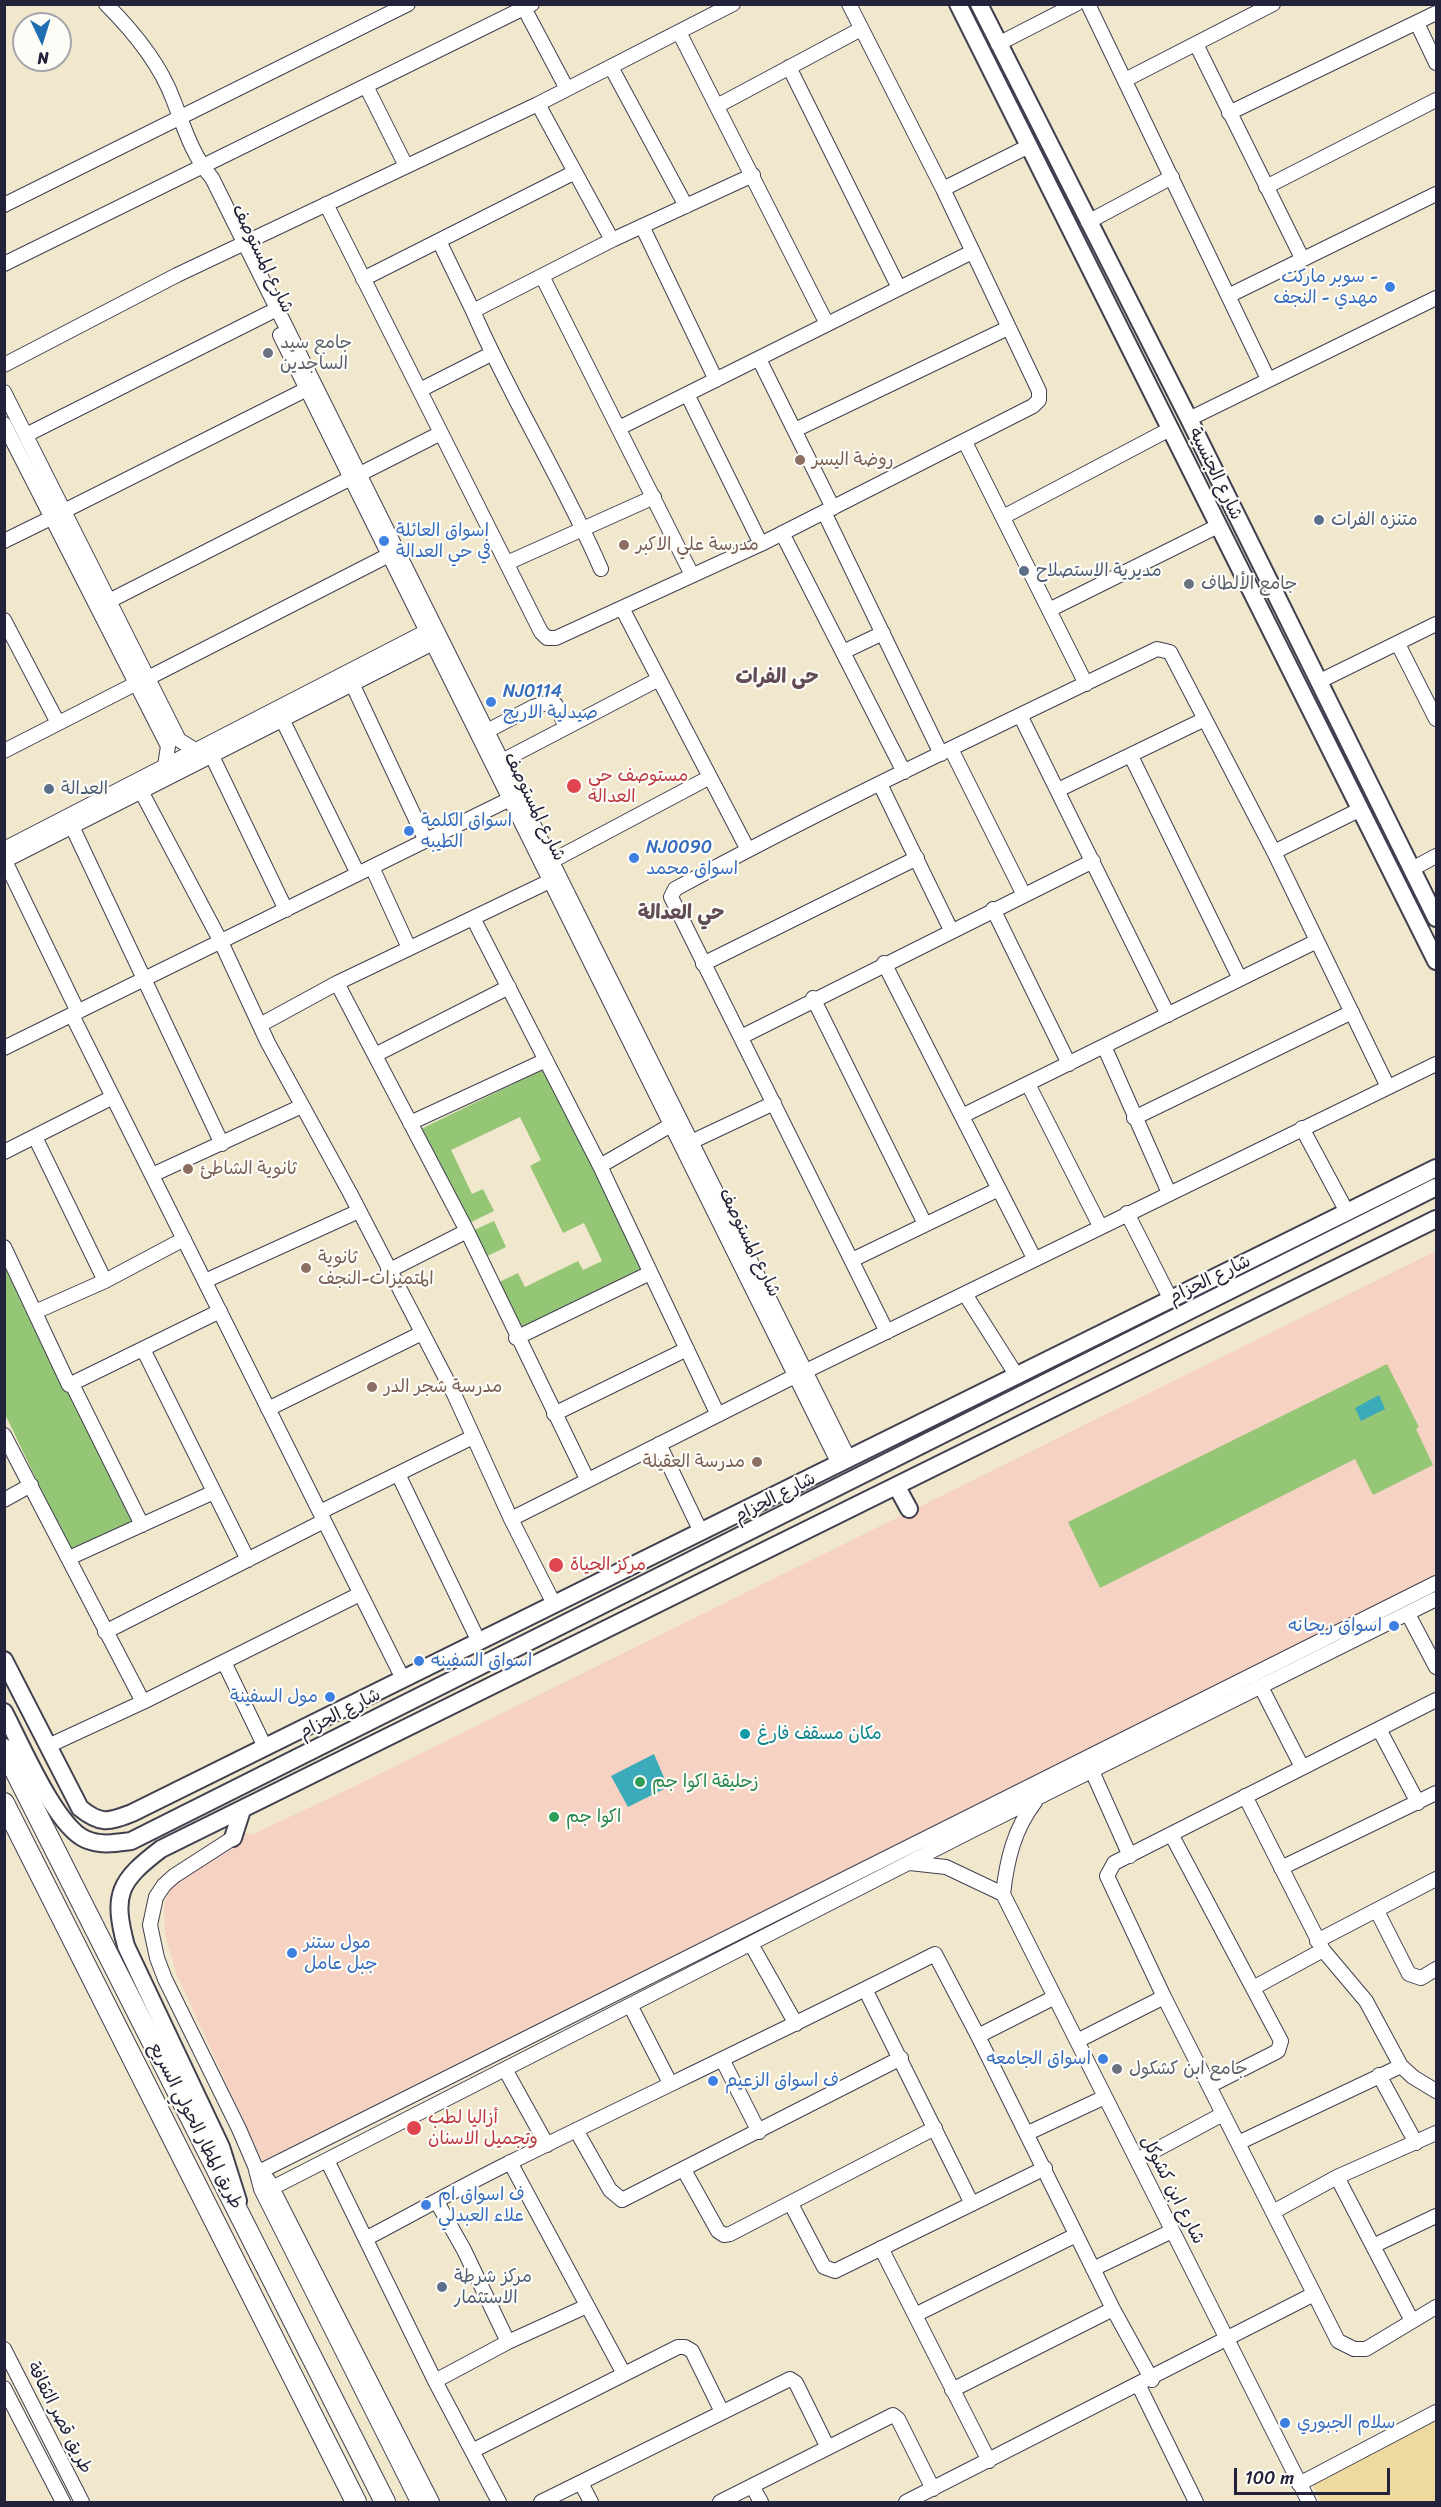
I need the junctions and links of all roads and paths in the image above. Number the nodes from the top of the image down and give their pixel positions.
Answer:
1 (106, 4) edge
2 (408, 4) edge
3 (733, 4) edge
4 (849, 4) edge
5 (958, 4) edge
6 (979, 4) edge
7 (1076, 4) edge
8 (1088, 4) edge
9 (1273, 4) edge
10 (528, 6) edge
11 (1437, 13) edge
12 (1417, 23) junction
13 (861, 29) junction
14 (679, 32) junction
15 (998, 44) junction
16 (1196, 44) junction
17 (1437, 63) edge
18 (611, 67) junction
19 (789, 67) junction
20 (1125, 80) junction
21 (366, 86) junction
22 (567, 89) junction
23 (1437, 100) edge
24 (538, 104) junction
25 (717, 106) junction
26 (1228, 113) junction
27 (179, 119) junction
28 (1029, 146) junction
29 (202, 165) junction
30 (406, 166) junction
31 (575, 172) junction
32 (753, 175) junction
33 (1172, 177) junction
34 (1266, 187) junction
35 (943, 189) junction
36 (1436, 196) edge
37 (326, 204) junction
38 (4, 205) edge
39 (686, 206) junction
40 (1088, 222) junction
41 (642, 226) junction
42 (612, 240) junction
43 (439, 241) junction
44 (240, 244) junction
45 (972, 252) junction
46 (1302, 258) junction
47 (4, 264) edge
48 (542, 276) junction
49 (363, 279) junction
50 (899, 288) junction
51 (1230, 295) junction
52 (1437, 298) edge
53 (473, 311) junction
54 (269, 313) junction
55 (827, 324) junction
56 (1008, 328) junction
57 (491, 354) junction
58 (759, 360) junction
59 (4, 365) edge
60 (1269, 379) junction
61 (716, 380) junction
62 (307, 390) junction
63 (420, 390) junction
64 (4, 392) edge
65 (687, 394) junction
66 (1189, 419) junction
67 (4, 424) edge
68 (619, 428) junction
69 (1170, 429) junction
70 (795, 430) junction
71 (441, 433) junction
72 (26, 435) junction
73 (335, 435) junction
74 (965, 442) junction
75 (356, 476) junction
76 (654, 497) junction
77 (828, 510) junction
78 (59, 514) junction
79 (1003, 517) junction
80 (1218, 525) junction
81 (584, 528) junction
82 (382, 529) junction
83 (782, 533) junction
84 (4, 541) edge
85 (761, 544) junction
86 (1252, 546) junction
87 (389, 555) junction
88 (1232, 555) junction
89 (507, 563) junction
90 (602, 569) dead end
91 (1264, 570) junction
92 (692, 575) junction
93 (1242, 578) junction
94 (110, 601) junction
95 (623, 610) junction
96 (1049, 610) junction
97 (4, 620) edge
98 (1437, 624) edge
99 (883, 633) junction
100 (430, 637) junction
101 (1398, 644) junction
102 (843, 652) junction
103 (350, 679) junction
104 (659, 679) junction
105 (142, 680) junction
106 (1320, 681) junction
107 (1086, 684) junction
108 (1020, 715) junction
109 (1437, 718) edge
110 (282, 719) junction
111 (1205, 719) junction
112 (58, 723) junction
113 (566, 728) junction
114 (487, 731) junction
115 (174, 743) junction
116 (195, 750) junction
117 (4, 751) edge
118 (946, 751) junction
119 (211, 754) junction
120 (1131, 756) junction
121 (502, 761) junction
122 (165, 766) junction
123 (904, 772) junction
124 (710, 777) junction
125 (880, 784) junction
126 (1058, 790) junction
127 (141, 791) junction
128 (510, 799) junction
129 (1359, 810) junction
130 (69, 821) junction
131 (426, 840) junction
132 (4, 849) edge
133 (748, 850) junction
134 (1274, 852) junction
135 (1437, 856) edge
136 (917, 858) junction
137 (5, 861) edge
138 (552, 861) junction
139 (1093, 861) junction
140 (372, 867) junction
141 (1412, 869) junction
142 (358, 874) junction
143 (550, 881) junction
144 (1024, 894) junction
145 (993, 909) junction
146 (286, 910) junction
147 (473, 918) junction
148 (1437, 918) edge
149 (951, 930) junction
150 (582, 933) junction
151 (1317, 941) junction
152 (221, 942) junction
153 (409, 948) junction
154 (1437, 961) edge
155 (884, 963) junction
156 (703, 964) junction
157 (1240, 979) junction
158 (144, 980) junction
159 (337, 983) junction
160 (509, 987) junction
161 (813, 998) junction
162 (1352, 1012) junction
163 (75, 1014) junction
164 (1168, 1015) junction
165 (260, 1025) junction
166 (741, 1036) junction
167 (1104, 1046) junction
168 (4, 1048) edge
169 (375, 1056) junction
170 (546, 1060) junction
171 (1069, 1064) junction
172 (1437, 1064) edge
173 (1028, 1084) junction
174 (1388, 1087) junction
175 (113, 1097) junction
176 (774, 1103) junction
177 (302, 1106) junction
178 (962, 1116) junction
179 (1134, 1118) junction
180 (410, 1123) junction
181 (671, 1125) junction
182 (1302, 1128) junction
183 (35, 1137) junction
184 (692, 1142) junction
185 (222, 1144) junction
186 (4, 1152) edge
187 (600, 1166) junction
188 (1437, 1168) edge
189 (152, 1175) junction
190 (1437, 1187) edge
191 (999, 1189) junction
192 (1169, 1193) junction
193 (719, 1209) junction
194 (359, 1210) junction
195 (1347, 1212) junction
196 (1127, 1213) junction
197 (1437, 1219) edge
198 (925, 1224) junction
199 (1100, 1226) junction
200 (467, 1231) junction
201 (184, 1239) junction
202 (4, 1247) edge
203 (1305, 1255) junction
204 (1034, 1257) junction
205 (852, 1260) junction
206 (388, 1271) junction
207 (650, 1273) junction
208 (1263, 1275) junction
209 (1320, 1277) junction
210 (105, 1281) junction
211 (205, 1281) junction
212 (964, 1294) junction
213 (1277, 1298) junction
214 (1171, 1299) junction
215 (220, 1311) junction
216 (35, 1312) junction
217 (887, 1332) junction
218 (422, 1334) junction
219 (516, 1338) junction
220 (143, 1348) junction
221 (687, 1349) junction
222 (1089, 1362) junction
223 (800, 1374) junction
224 (1021, 1374) junction
225 (72, 1384) junction
226 (268, 1409) junction
227 (554, 1414) junction
228 (718, 1415) junction
229 (4, 1435) edge
230 (474, 1437) junction
231 (659, 1444) junction
232 (844, 1461) junction
233 (398, 1474) junction
234 (587, 1479) junction
235 (31, 1485) junction
236 (897, 1487) junction
237 (214, 1492) junction
238 (4, 1500) edge
239 (909, 1509) dead end
240 (322, 1517) junction
241 (511, 1519) junction
242 (142, 1525) junction
243 (761, 1527) junction
244 (701, 1532) junction
245 (720, 1547) junction
246 (772, 1547) junction
247 (69, 1558) junction
248 (248, 1560) junction
249 (730, 1568) junction
250 (606, 1579) junction
251 (1437, 1583) edge
252 (360, 1594) junction
253 (615, 1599) junction
254 (1437, 1599) edge
255 (554, 1604) junction
256 (1408, 1614) junction
257 (105, 1632) junction
258 (479, 1642) junction
259 (4, 1660) edge
260 (224, 1662) junction
261 (1437, 1667) edge
262 (403, 1679) junction
263 (1261, 1687) junction
264 (1437, 1700) edge
265 (143, 1702) junction
266 (4, 1712) edge
267 (1189, 1715) junction
268 (326, 1717) junction
269 (1379, 1729) junction
270 (335, 1739) junction
271 (48, 1746) junction
272 (265, 1747) junction
273 (4, 1749) edge
274 (1302, 1767) junction
275 (1092, 1771) junction
276 (1437, 1793) edge
277 (1245, 1796) junction
278 (1038, 1798) junction
279 (4, 1803) edge
280 (1418, 1803) junction
281 (242, 1810) junction
282 (1171, 1834) junction
283 (232, 1838) joint
284 (1130, 1856) junction
285 (909, 1863) junction
286 (1281, 1868) junction
287 (1437, 1879) edge
288 (1003, 1894) junction
289 (1377, 1911) junction
290 (751, 1944) junction
291 (1320, 1945) junction
292 (684, 1961) junction
293 (1437, 1969) edge
294 (690, 1975) junction
295 (1253, 1988) junction
296 (865, 1989) junction
297 (1055, 1997) junction
298 (1164, 1997) junction
299 (630, 2005) junction
300 (796, 2024) junction
301 (978, 2036) junction
302 (1077, 2041) junction
303 (901, 2058) junction
304 (723, 2061) junction
305 (1401, 2066) junction
306 (506, 2071) junction
307 (1379, 2075) junction
308 (670, 2083) junction
309 (1209, 2086) junction
310 (1437, 2091) edge
311 (1105, 2097) junction
312 (1223, 2114) junction
313 (368, 2119) junction
314 (935, 2128) junction
315 (576, 2130) junction
316 (759, 2132) junction
317 (1028, 2133) junction
318 (1437, 2133) edge
319 (375, 2135) junction
320 (1238, 2143) junction
321 (1416, 2143) junction
322 (547, 2145) junction
323 (327, 2160) junction
324 (1137, 2160) junction
325 (510, 2162) junction
326 (1045, 2168) junction
327 (258, 2169) junction
328 (684, 2170) junction
329 (1337, 2177) junction
330 (272, 2188) junction
331 (437, 2202) junction
332 (791, 2204) junction
333 (972, 2204) junction
334 (1273, 2212) junction
335 (1437, 2216) edge
336 (242, 2220) junction
337 (1172, 2231) junction
338 (1076, 2235) junction
339 (367, 2238) junction
340 (1374, 2245) junction
341 (881, 2248) junction
342 (1093, 2269) junction
343 (1314, 2294) junction
344 (586, 2306) junction
345 (1437, 2307) edge
346 (1113, 2309) junction
347 (915, 2315) junction
348 (1411, 2319) junction
349 (1227, 2340) junction
350 (508, 2342) junction
351 (4, 2349) edge
352 (624, 2374) junction
353 (435, 2380) junction
354 (1145, 2383) junction
355 (4, 2388) edge
356 (952, 2390) junction
357 (722, 2412) junction
358 (1437, 2412) edge
359 (827, 2446) junction
360 (474, 2450) junction
361 (989, 2461) junction
362 (581, 2482) junction
363 (1299, 2484) junction
364 (752, 2486) junction
365 (933, 2489) junction
366 (63, 2502) edge
367 (82, 2502) edge
368 (356, 2502) edge
369 (386, 2502) edge
370 (418, 2502) edge
371 (432, 2502) edge
372 (499, 2502) edge
373 (541, 2502) edge
374 (591, 2502) edge
375 (720, 2502) edge
376 (761, 2502) edge
377 (906, 2502) edge
378 (1196, 2502) edge
379 (1308, 2502) edge

1 - 27 street, شارع المستوصف
2 - 27 street
3 - 14 street
4 - 13 street
5 - 28 main road, شارع الجنسية
6 - 15 main road, شارع الجنسية
7 - 15 street
8 - 20 street
9 - 16 street
10 - 21 street
10 - 22 street
11 - 12 street
12 - 17 street
12 - 26 street
13 - 19 street
13 - 35 street
14 - 18 street
14 - 25 street
15 - 40 main road, شارع الجنسية
16 - 20 street
16 - 26 street
18 - 22 street
18 - 39 street
19 - 25 street
19 - 50 street
20 - 33 street
21 - 29 street
21 - 30 street
22 - 24 street
23 - 34 street
24 - 30 street
24 - 31 street
25 - 32 street
26 - 34 street
27 - 29 street, شارع المستوصف
27 - 38 street
28 - 35 street
28 - 69 main road, شارع الجنسية
29 - 44 street, شارع المستوصف
29 - 47 street
30 - 37 street
31 - 42 street
31 - 43 street
32 - 39 street
32 - 55 street
33 - 40 street
33 - 51 street
34 - 46 street
35 - 45 street
36 - 46 street
37 - 44 street
37 - 49 street
39 - 41 street
40 - 66 main road, شارع الجنسية
41 - 42 street
41 - 61 street
42 - 48 street
43 - 49 street
43 - 53 street
44 - 54 street, شارع المستوصف
44 - 59 street
44 - 73 street, شارع المستوصف
45 - 50 street
45 - 56 street
46 - 51 street
48 - 53 street
48 - 68 street
49 - 63 street
50 - 55 street
51 - 60 street
52 - 60 street
53 - 57 street
54 - 62 street, شارع المستوصف
54 - 72 street
55 - 58 street
56 - 70 street
56 - 74 street
57 - 63 street
57 - 81 street
58 - 61 street
58 - 70 street
60 - 66 street
61 - 65 street
62 - 73 street, شارع المستوصف
62 - 78 street
63 - 71 street
64 - 72 street
65 - 68 street
65 - 85 street
66 - 86 main road, شارع الجنسية
67 - 78 street
68 - 76 street
69 - 79 street
69 - 80 main road, شارع الجنسية
70 - 77 street
71 - 75 street
71 - 89 street
72 - 78 street
73 - 75 street, شارع المستوصف
74 - 77 street
74 - 79 street
75 - 82 street, شارع المستوصف
75 - 94 street
76 - 81 street
76 - 92 street
77 - 83 street
77 - 99 street
78 - 84 street
78 - 94 street
78 - 105 street
79 - 96 street
80 - 88 main road, شارع الجنسية
80 - 96 street
81 - 89 street
81 - 90 street
82 - 87 street, شارع المستوصف
82 - 114 street, شارع المستوصف
83 - 85 street
83 - 102 street
85 - 92 street
86 - 88 main road
86 - 91 main road, شارع الجنسية
87 - 100 street, شارع المستوصف
87 - 105 street
88 - 93 main road, شارع الجنسية
89 - 95 street
91 - 93 main road
91 - 106 main road, شارع الجنسية
92 - 95 street
93 - 129 main road, شارع الجنسية
94 - 105 street
95 - 104 street
96 - 107 street
97 - 112 street
98 - 101 street
99 - 102 street
99 - 118 street
100 - 103 street
100 - 128 street, شارع المستوصف
101 - 106 street
101 - 109 street
102 - 123 street
103 - 110 street
103 - 116 street
103 - 131 street
104 - 113 street
104 - 124 street
105 - 112 street
105 - 115 street
106 - 141 main road, شارع الجنسية
107 - 108 street
107 - 111 street
108 - 118 street
108 - 126 street
110 - 119 street
110 - 142 street
111 - 120 street
111 - 134 street
112 - 117 street
113 - 114 street
113 - 121 street
114 - 121 street, شارع المستوصف
115 - 116 street
115 - 122 street
116 - 122 street
118 - 123 street
118 - 144 street
119 - 127 street
119 - 146 street
120 - 126 street
120 - 157 street
121 - 138 street, شارع المستوصف
122 - 130 street
123 - 125 street
124 - 133 street
124 - 138 street
125 - 133 street
125 - 136 street
126 - 139 street
127 - 130 street
127 - 152 street
128 - 131 street
128 - 143 street, شارع المستوصف
129 - 134 street
129 - 154 main road, شارع الجنسية
130 - 132 street
130 - 137 street
130 - 158 street
131 - 140 street
133 - 156 street
134 - 151 street
135 - 141 street
136 - 149 street
136 - 156 street
137 - 163 street
138 - 150 street, شارع المستوصف
139 - 144 street
139 - 164 street
140 - 142 street
140 - 153 street
141 - 148 main road, شارع الجنسية
142 - 146 street
143 - 147 street
143 - 150 street, شارع المستوصف
144 - 145 street
145 - 149 street
145 - 171 street
146 - 152 street
147 - 153 street
147 - 160 street
149 - 155 street
150 - 181 street, شارع المستوصف
150 - 184 street, شارع المستوصف
151 - 157 street
151 - 162 street
152 - 158 street
152 - 165 street
153 - 159 street
155 - 161 street
155 - 178 street
156 - 166 street
157 - 164 street
158 - 163 street
158 - 185 street
159 - 165 street
159 - 169 street
160 - 169 street
160 - 170 street
161 - 166 street
161 - 198 street
162 - 174 street
162 - 179 street
163 - 168 street
163 - 175 street
164 - 167 street
165 - 177 street
166 - 176 street
167 - 171 street
167 - 179 street
169 - 180 street
170 - 180 street
170 - 187 street
171 - 173 street
172 - 174 street
173 - 178 street
173 - 199 street
174 - 182 street
175 - 183 street
175 - 189 street
176 - 184 street
176 - 205 street
177 - 185 street
177 - 194 street
178 - 191 street
179 - 192 street
180 - 200 street
181 - 187 street
181 - 193 street, شارع المستوصف
182 - 192 street
182 - 195 street
183 - 186 street
183 - 210 street
184 - 193 street, شارع المستوصف
185 - 189 street
187 - 207 street
188 - 195 main road
189 - 201 street
190 - 203 main road, شارع الحزام
191 - 198 street
191 - 204 street
192 - 196 street
193 - 223 street, شارع المستوصف
194 - 206 street
194 - 211 street
195 - 214 main road
196 - 199 street
196 - 214 street
197 - 209 main road
198 - 205 street
199 - 204 street
200 - 206 street
200 - 219 street
201 - 210 street
201 - 211 street
202 - 216 street
203 - 208 main road, شارع الحزام
203 - 209 main road
204 - 212 street
205 - 217 street
206 - 218 street
207 - 219 street
207 - 221 street
208 - 213 main road
208 - 222 main road, شارع الحزام
209 - 213 main road
210 - 216 street
211 - 215 street
212 - 217 street
212 - 224 street
213 - 236 main road
214 - 224 main road
215 - 220 street
215 - 226 street
216 - 225 street
217 - 223 street
218 - 226 street
218 - 230 street
219 - 227 street
220 - 225 street
220 - 237 street
221 - 227 street
221 - 228 street
222 - 224 main road
222 - 243 main road, شارع الحزام
223 - 228 street
223 - 232 street, شارع المستوصف
224 - 232 main road
225 - 242 street
226 - 240 street
227 - 234 street
228 - 231 street
229 - 235 street
230 - 233 street
230 - 241 street
231 - 234 street
231 - 244 street
232 - 244 main road
233 - 240 street
233 - 258 street
234 - 241 street
235 - 238 street
235 - 247 street
236 - 239 main road
236 - 246 main road
237 - 242 street
237 - 248 street
240 - 248 street
240 - 252 street
241 - 255 street
242 - 247 street
243 - 245 main road, شارع الحزام
243 - 246 main road
244 - 250 main road
245 - 249 main road
245 - 253 main road, شارع الحزام
246 - 249 main road
247 - 257 street
248 - 257 street
249 - 281 main road
250 - 253 main road
250 - 255 main road
251 - 267 street
252 - 260 street
252 - 262 street
253 - 270 main road, شارع الحزام
254 - 256 street
255 - 258 main road
256 - 261 street
256 - 263 street
257 - 265 street
258 - 262 main road
259 - 271 main road
260 - 265 street
260 - 272 street
262 - 268 main road
263 - 267 street
263 - 274 street
264 - 269 street
265 - 271 street
266 - 270 main road, شارع الحزام
267 - 275 street
267 - 292 street
268 - 270 main road
268 - 272 main road
269 - 274 street
269 - 280 street
271 - 272 main road
273 - 336 highway, طريق المطار الحولي السريع
274 - 277 street
275 - 278 street
275 - 284 street
276 - 280 street
277 - 282 street
277 - 286 street
278 - 285 street
278 - 288 street
279 - 368 highway, طريق المطار الحولي السريع
280 - 286 street
281 - 283 main road
281 - 336 main road
282 - 284 street
282 - 295 street
283 - 327 street
284 - 298 street
285 - 288 street
285 - 290 street
286 - 291 street
287 - 289 street
288 - 297 street, شارع ابن كشوكل
289 - 291 street
289 - 293 street
290 - 294 street
290 - 300 street
291 - 295 street
291 - 305 street
292 - 294 street
292 - 313 street
294 - 299 street
295 - 309 street
296 - 300 street
296 - 301 street
296 - 303 street
297 - 301 street
297 - 302 street, شارع ابن كشوكل
298 - 302 street
298 - 309 street
299 - 306 street
299 - 308 street
300 - 304 street
301 - 317 street
302 - 311 street, شارع ابن كشوكل
303 - 314 street
303 - 316 street
304 - 308 street
304 - 316 street
305 - 307 street
305 - 310 street
306 - 319 street
306 - 322 street
307 - 320 street
307 - 321 street
308 - 315 street
309 - 312 street
311 - 317 street
311 - 324 street, شارع ابن كشوكل
312 - 320 street
312 - 324 street
313 - 319 street
313 - 327 street
314 - 332 street
314 - 333 street
315 - 322 street
315 - 328 street
316 - 328 street
317 - 326 street
318 - 321 street
319 - 323 street
320 - 334 street
321 - 329 street
322 - 325 street
323 - 330 street
323 - 339 street
324 - 337 street, شارع ابن كشوكل
325 - 331 street
325 - 344 street
326 - 333 street
326 - 338 street
327 - 330 street
327 - 370 street
328 - 332 street
329 - 334 street
329 - 340 street
330 - 371 street
331 - 339 street
331 - 350 street
332 - 341 street
333 - 341 street
334 - 343 street
335 - 340 street
336 - 369 highway, طريق المطار الحولي السريع
337 - 342 street
337 - 349 street, شارع ابن كشوكل
338 - 342 street
338 - 347 street
339 - 353 street
340 - 348 street
341 - 347 street
342 - 346 street
343 - 348 street
343 - 349 street
344 - 350 street
344 - 352 street
345 - 348 street
346 - 354 street
346 - 356 street
347 - 356 street
349 - 354 street
349 - 363 street, شارع ابن كشوكل
350 - 353 street
351 - 367 street, طريق قصر الثقافة
352 - 357 street
352 - 360 street
353 - 360 street
354 - 361 street
354 - 378 street
355 - 366 street, طريق قصر الثقافة
356 - 361 street
357 - 359 street
357 - 362 street
358 - 363 street
359 - 364 street
359 - 365 street
360 - 372 street
361 - 365 street
362 - 373 street
362 - 374 street
363 - 379 street, شارع ابن كشوكل
364 - 375 street
364 - 376 street
365 - 377 street

